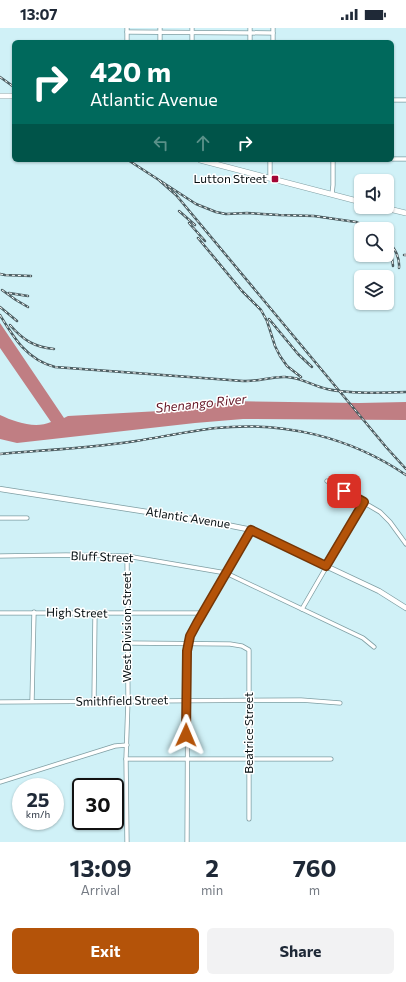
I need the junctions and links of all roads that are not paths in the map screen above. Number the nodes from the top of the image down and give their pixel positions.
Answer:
1 (192, 28) edge
2 (250, 28) edge
3 (273, 28) edge
4 (127, 30) edge
5 (160, 30) edge
6 (192, 33) junction
7 (250, 33) junction
8 (273, 33) junction
9 (192, 40) edge
10 (250, 40) edge
11 (273, 40) edge
12 (0, 96) edge
13 (12, 96) edge
14 (394, 100) edge
15 (406, 100) edge
16 (394, 158) edge
17 (406, 159) edge
18 (208, 162) edge
19 (270, 162) edge
20 (333, 162) edge
21 (270, 178) junction
22 (332, 194) junction
23 (354, 200) edge
24 (394, 210) edge
25 (406, 213) edge
26 (328, 481) dead end
27 (0, 489) edge
28 (364, 502) junction
29 (0, 518) edge
30 (27, 518) dead end
31 (251, 530) junction
32 (406, 544) edge
33 (0, 556) edge
34 (128, 556) junction
35 (326, 566) junction
36 (226, 573) junction
37 (406, 608) edge
38 (302, 609) junction
39 (34, 612) junction
40 (0, 613) edge
41 (95, 613) junction
42 (127, 613) junction
43 (202, 613) junction
44 (127, 643) junction
45 (188, 644) junction
46 (374, 647) dead end
47 (94, 700) junction
48 (128, 700) junction
49 (187, 700) junction
50 (249, 700) junction
51 (32, 701) junction
52 (0, 702) edge
53 (340, 703) dead end
54 (127, 745) junction
55 (126, 759) junction
56 (187, 759) junction
57 (249, 759) junction
58 (331, 759) dead end
59 (0, 782) edge
60 (249, 819) dead end
61 (128, 842) edge
62 (187, 842) edge

1 - 6 street
2 - 7 street
3 - 8 street
4 - 5 street
5 - 6 street
6 - 7 street
6 - 9 street
7 - 8 street
7 - 10 street
8 - 11 street
12 - 13 main road
14 - 15 street
16 - 17 street
18 - 21 main road
19 - 21 street
20 - 22 street
21 - 22 main road
22 - 23 main road
24 - 25 main road
26 - 28 street
27 - 31 street, Atlantic Avenue
28 - 32 street
28 - 35 street
29 - 30 street
31 - 35 street, Atlantic Avenue
31 - 36 street
33 - 34 street, Bluff Street
34 - 36 street, Bluff Street
34 - 42 street, West Division Street
35 - 37 street, Atlantic Avenue
35 - 38 street
36 - 38 street, Bluff Street
36 - 43 street
38 - 46 street, Bluff Street
39 - 40 street, High Street
39 - 41 street, High Street
39 - 51 street
41 - 42 street, High Street
41 - 47 street
42 - 43 street, High Street
42 - 44 street, West Division Street
43 - 45 street
44 - 45 street
44 - 48 street, West Division Street
45 - 49 street
45 - 50 street, Beatrice Street
47 - 48 street, Smithfield Street
47 - 51 street, Smithfield Street
48 - 49 street, Smithfield Street
48 - 54 street, West Division Street
49 - 50 street, Smithfield Street
49 - 56 street
50 - 53 street, Smithfield Street
50 - 57 street, Beatrice Street
51 - 52 street, Smithfield Street
54 - 55 street, West Division Street
54 - 59 street
55 - 56 street
55 - 61 street, West Division Street
56 - 57 street
56 - 62 street
57 - 58 street
57 - 60 street, Beatrice Street

